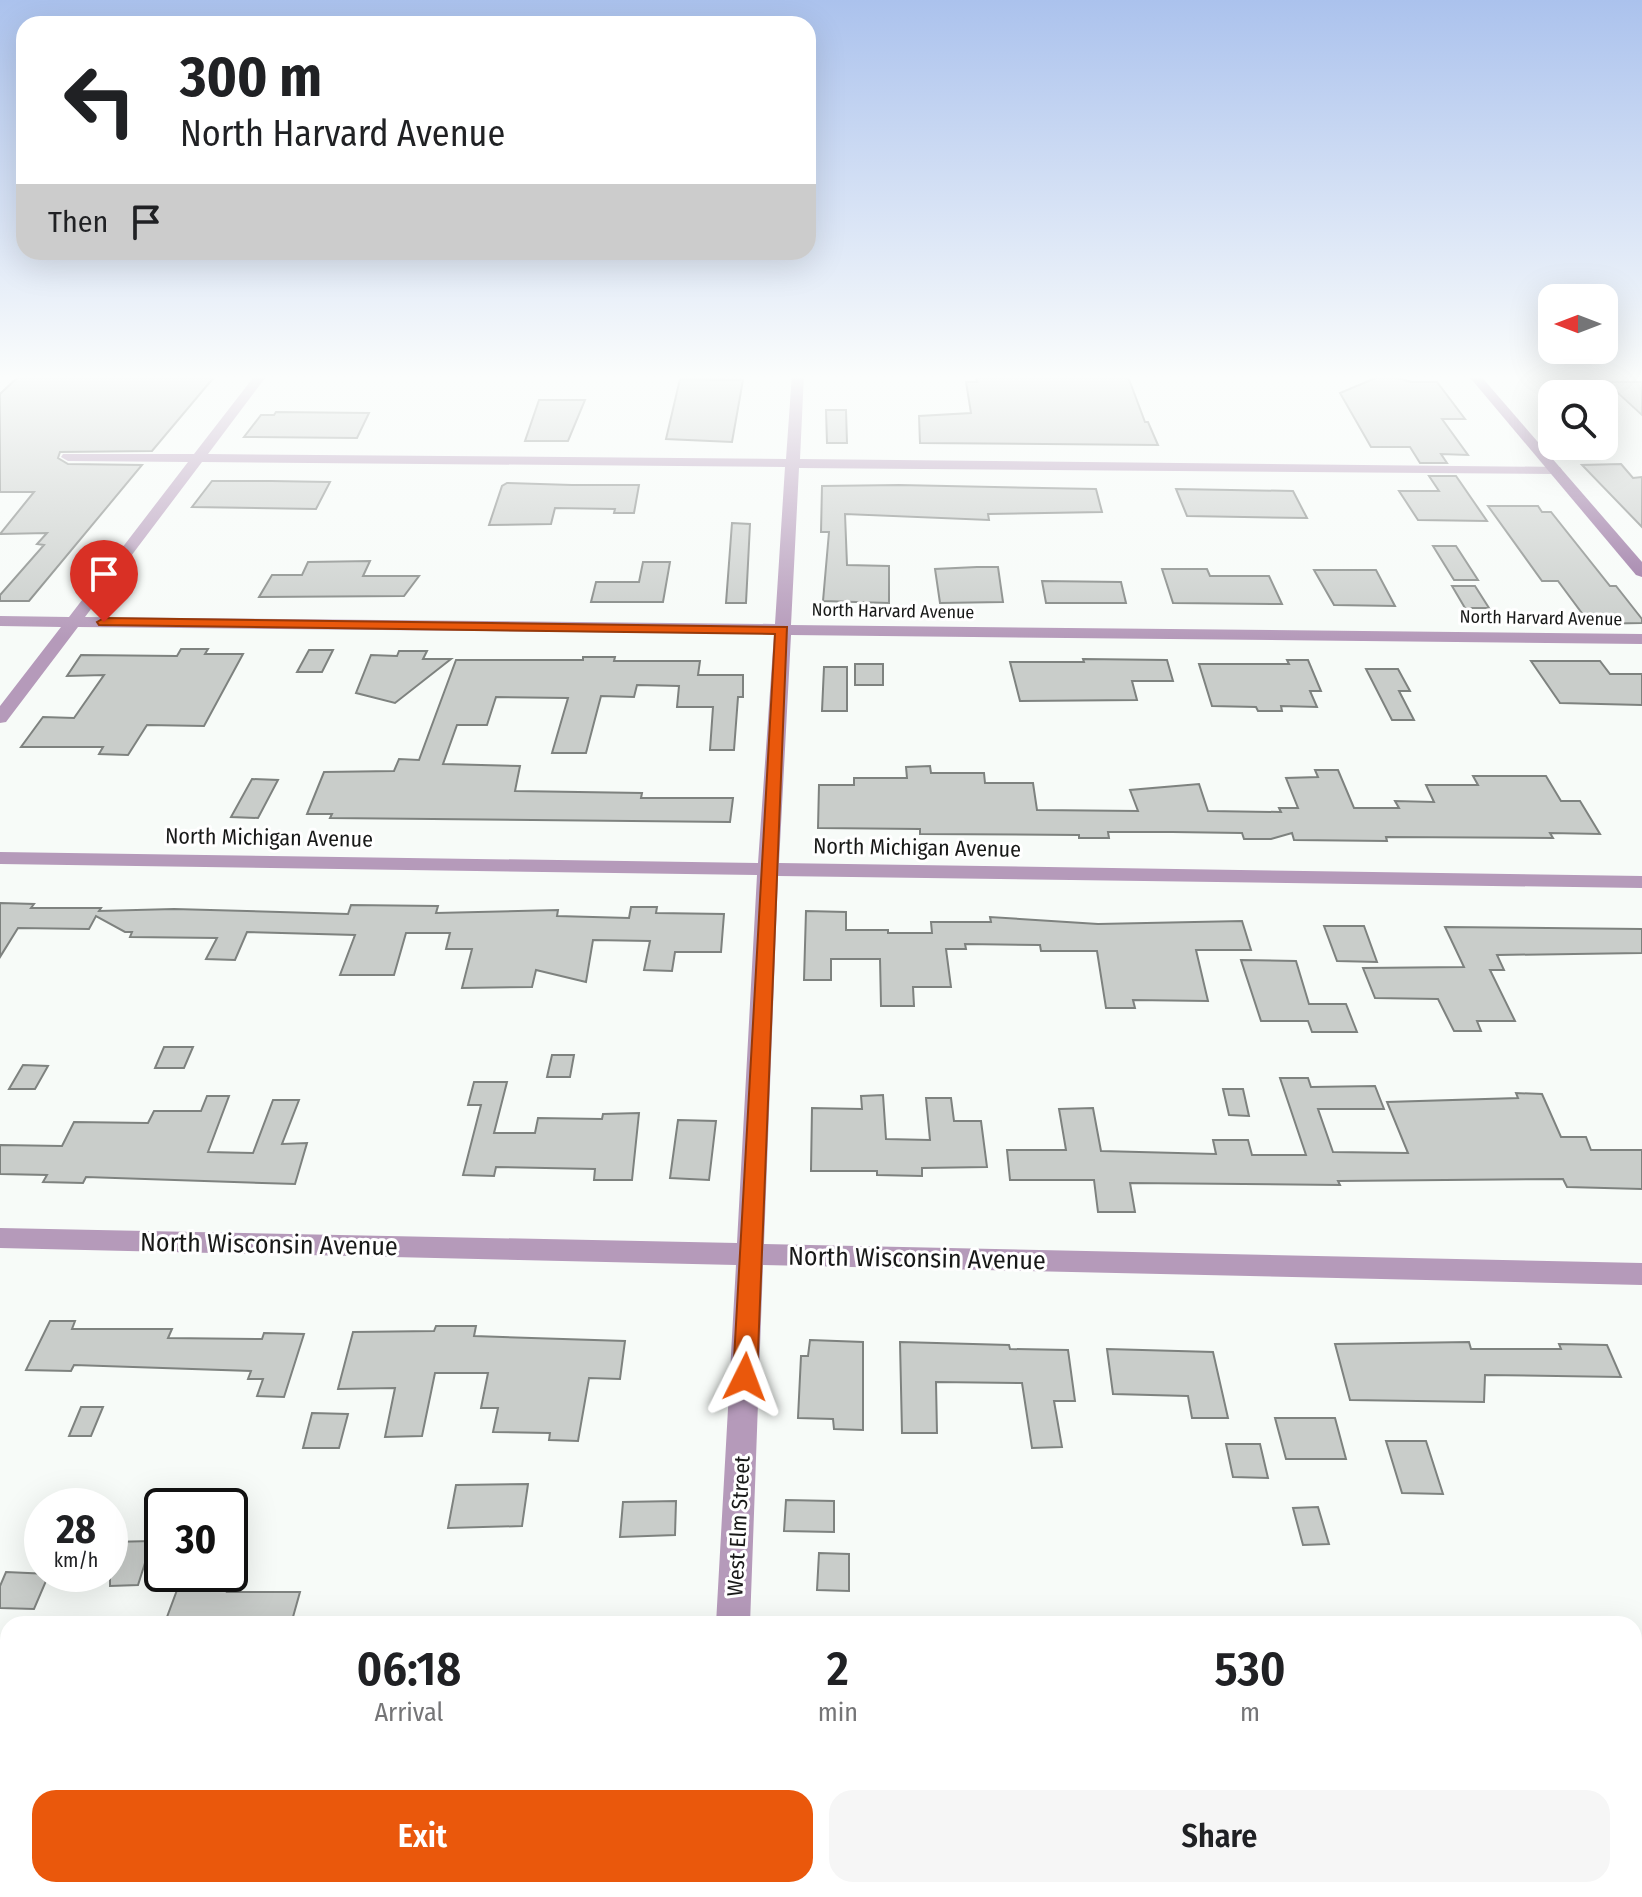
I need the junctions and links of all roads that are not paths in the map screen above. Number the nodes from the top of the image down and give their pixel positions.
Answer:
1 (195, 463) edge
2 (736, 463) edge
3 (792, 463) junction
4 (1549, 463) edge
5 (1555, 470) junction
6 (1642, 572) edge
7 (0, 621) edge
8 (73, 622) junction
9 (782, 630) junction
10 (1642, 639) edge
11 (0, 718) edge
12 (0, 858) edge
13 (768, 869) junction
14 (1642, 882) edge
15 (0, 1238) edge
16 (750, 1254) junction
17 (1642, 1274) edge
18 (733, 1616) edge

1 - 8 street
2 - 3 street
3 - 5 street
3 - 9 street, West Elm Street
4 - 5 main road
5 - 6 main road
7 - 8 street, North Harvard Avenue
8 - 9 street, North Harvard Avenue
8 - 11 street
9 - 10 street, North Harvard Avenue
9 - 13 street, West Elm Street
12 - 13 street, North Michigan Avenue
13 - 14 street, North Michigan Avenue
13 - 16 street, West Elm Street
15 - 16 street, North Wisconsin Avenue
16 - 17 street, North Wisconsin Avenue
16 - 18 street, West Elm Street

